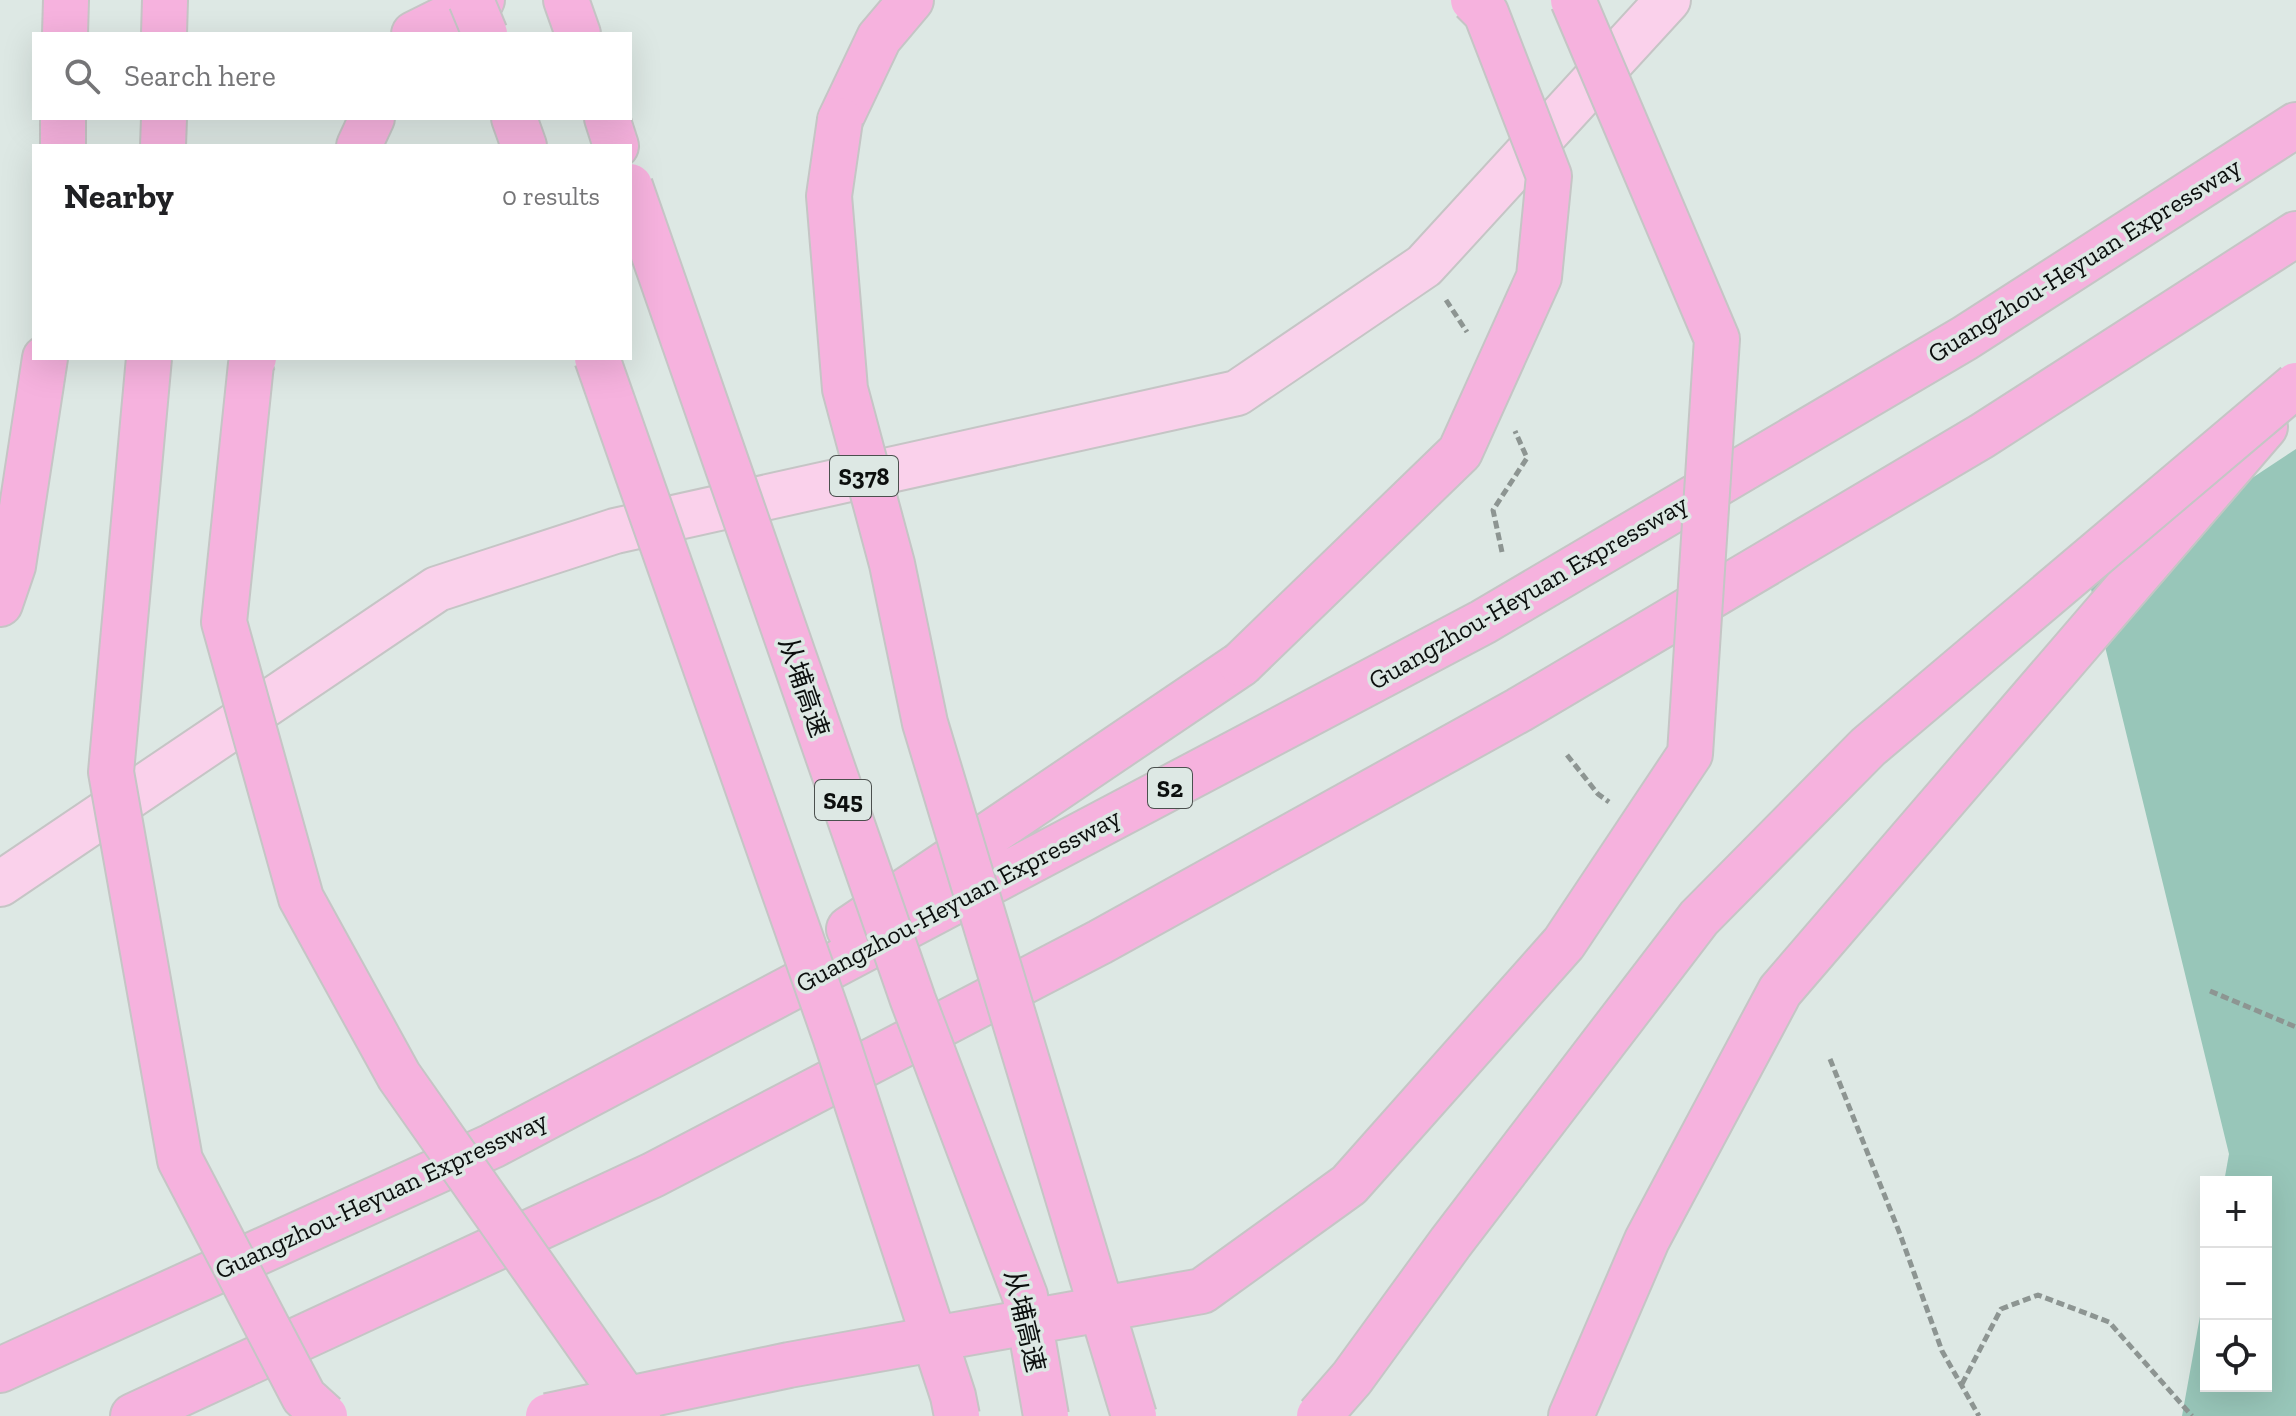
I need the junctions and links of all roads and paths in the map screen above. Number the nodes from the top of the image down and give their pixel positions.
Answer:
1 (66, 0) edge
2 (165, 0) edge
3 (471, 0) edge
4 (482, 0) edge
5 (566, 0) edge
6 (911, 0) edge
7 (1473, 0) edge
8 (1573, 0) edge
9 (1668, 0) edge
10 (65, 32) edge
11 (164, 32) edge
12 (418, 32) edge
13 (484, 32) edge
14 (577, 32) edge
15 (63, 120) edge
16 (164, 120) edge
17 (371, 120) edge
18 (515, 120) edge
19 (608, 120) edge
20 (2296, 125) edge
21 (63, 144) edge
22 (163, 144) edge
23 (360, 144) edge
24 (523, 144) edge
25 (615, 144) edge
26 (632, 192) edge
27 (2296, 234) edge
28 (45, 360) edge
29 (149, 360) edge
30 (253, 360) edge
31 (598, 360) edge
32 (2296, 385) edge
33 (2296, 391) edge
34 (0, 604) edge
35 (0, 884) edge
36 (2210, 991) dead end
37 (2296, 1027) edge
38 (1830, 1059) dead end
39 (656, 1060) junction
40 (0, 1370) edge
41 (1961, 1385) junction
42 (133, 1416) edge
43 (325, 1416) edge
44 (548, 1416) edge
45 (638, 1416) edge
46 (957, 1416) edge
47 (1046, 1416) edge
48 (1134, 1416) edge
49 (1319, 1416) edge
50 (1571, 1416) edge
51 (1979, 1416) edge
52 (2192, 1416) edge

1 - 10 highway
2 - 11 highway
3 - 13 highway, bridge
4 - 12 highway
5 - 14 highway
6 - 48 highway, bridge
7 - 39 highway, bridge
8 - 44 highway, bridge
9 - 35 main road, S378
15 - 21 highway
16 - 22 highway
17 - 23 highway
18 - 24 highway
19 - 25 highway
20 - 39 highway, Guangzhou-Heyuan Expressway / S2
26 - 47 highway, 从埔高速 / S45, bridge
27 - 42 highway
28 - 34 highway
29 - 43 highway, bridge
30 - 45 highway, bridge
31 - 46 highway, bridge
32 - 49 highway, bridge
33 - 50 highway
36 - 37 path
38 - 41 path
39 - 40 highway, Guangzhou-Heyuan Expressway / S2
41 - 51 path
41 - 52 path

